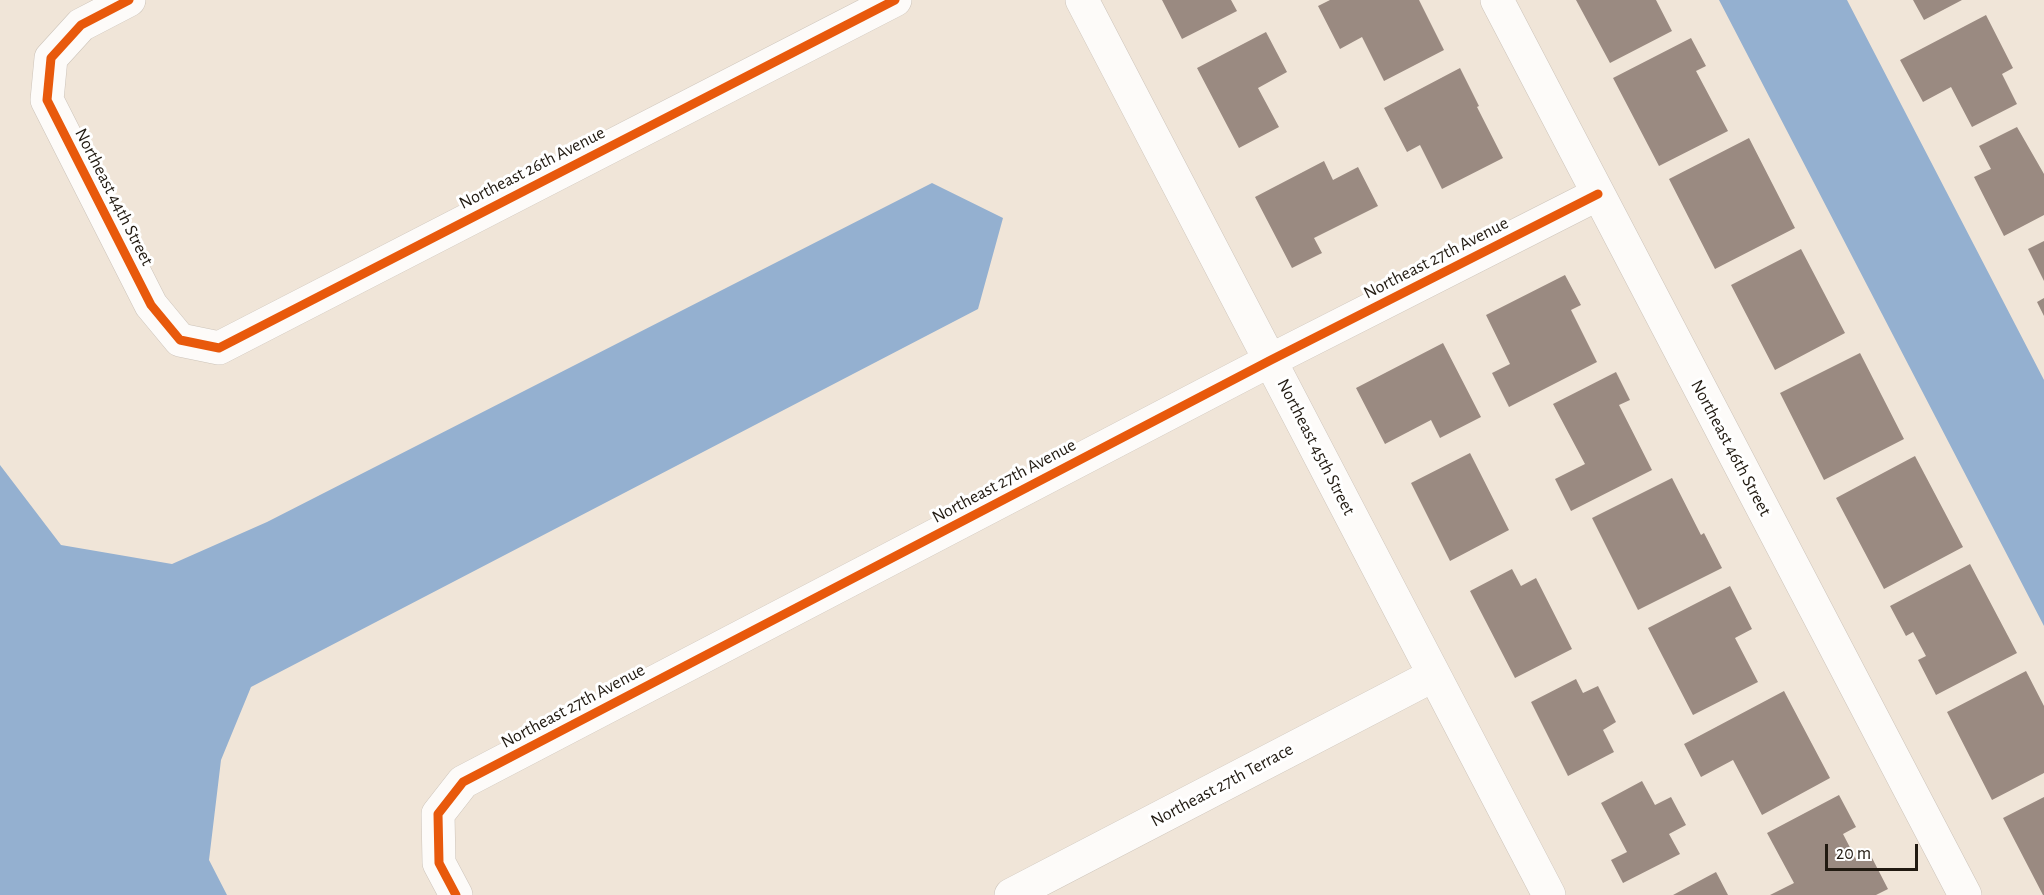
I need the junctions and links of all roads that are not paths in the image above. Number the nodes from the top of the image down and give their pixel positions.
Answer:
1 (129, 0) edge
2 (895, 0) edge
3 (1082, 0) edge
4 (1497, 0) edge
5 (1598, 194) junction
6 (180, 340) joint
7 (1271, 360) junction
8 (1434, 675) junction
9 (456, 895) edge
10 (1011, 895) edge
11 (1549, 895) edge
12 (1965, 895) edge

1 - 6 street, Northeast 44th Street
2 - 6 street, Northeast 26th Avenue
3 - 7 street, Northeast 45th Street
4 - 5 street, Northeast 46th Street
5 - 7 street, Northeast 27th Avenue
5 - 12 street, Northeast 46th Street
7 - 8 street, Northeast 45th Street
7 - 9 street, Northeast 27th Avenue
8 - 10 street, Northeast 27th Terrace
8 - 11 street, Northeast 45th Street

